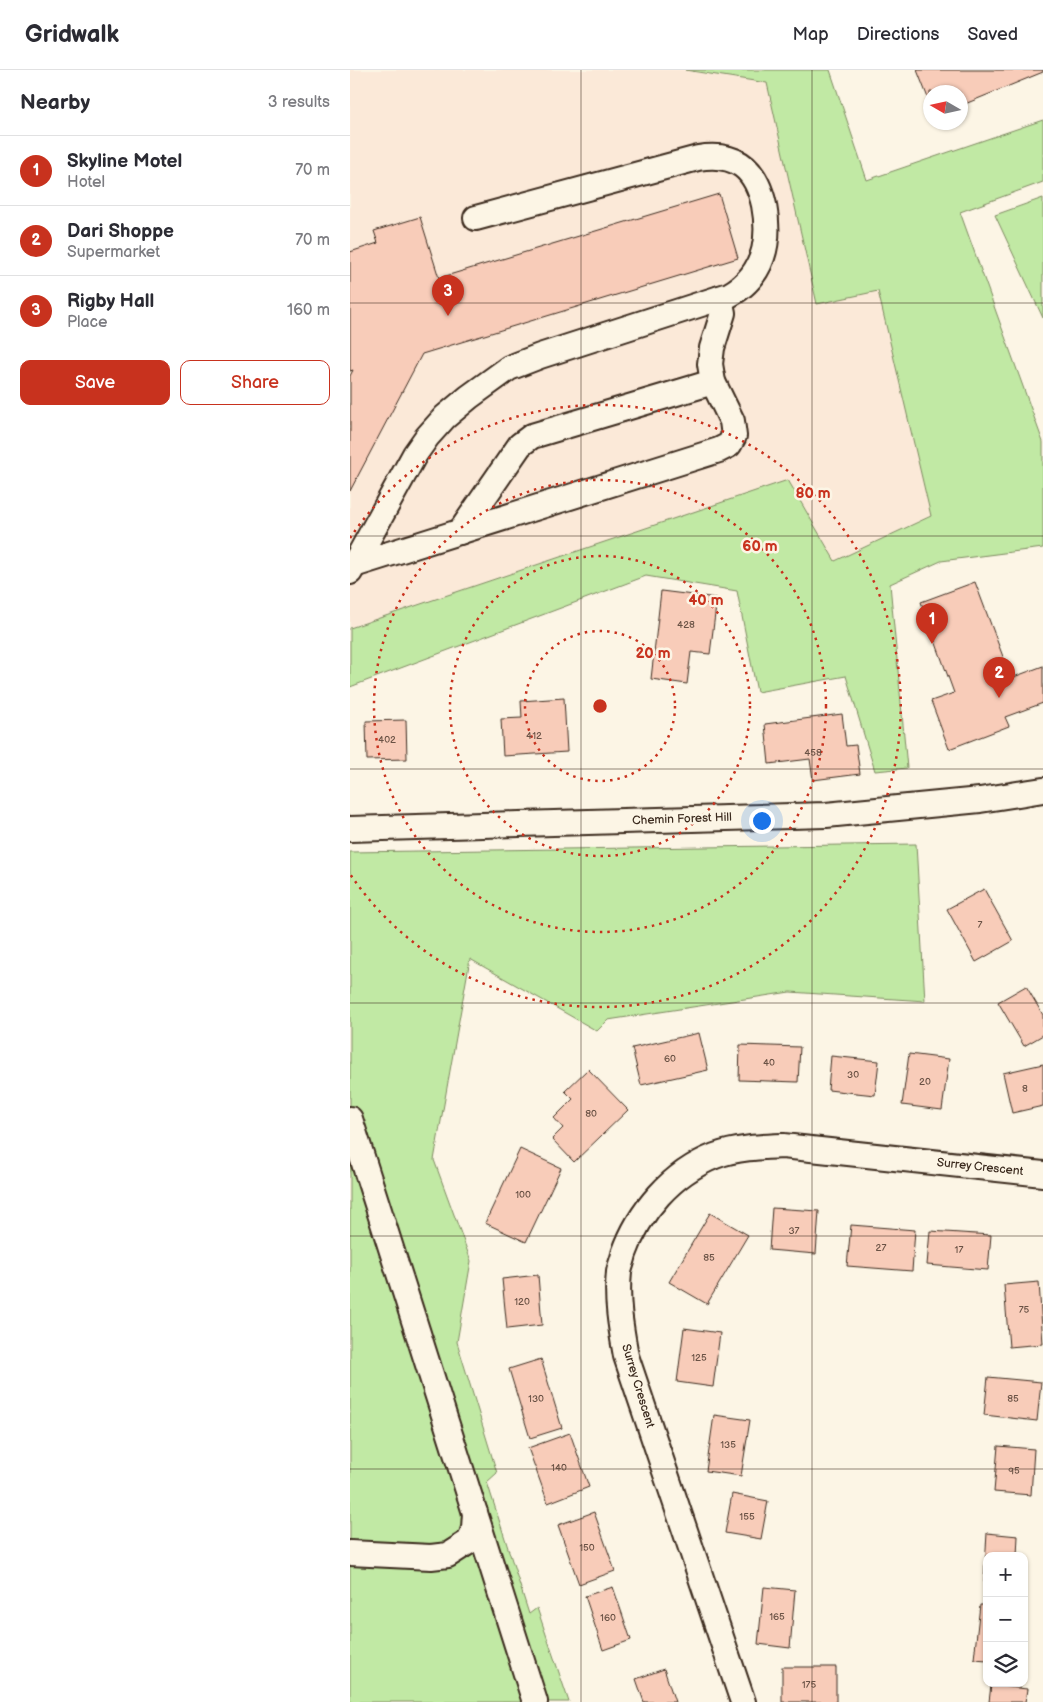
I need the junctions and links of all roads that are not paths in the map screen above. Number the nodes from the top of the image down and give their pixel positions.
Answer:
1 (476, 218) dead end
2 (720, 298) junction
3 (713, 382) junction
4 (460, 532) junction
5 (352, 568) edge
6 (1043, 790) edge
7 (350, 829) edge
8 (350, 1119) edge
9 (1043, 1174) edge
10 (475, 1511) junction
11 (350, 1553) edge
12 (535, 1702) edge
13 (744, 1702) edge

1 - 2 street
2 - 3 street
2 - 5 street
3 - 4 street
3 - 4 street
4 - 5 street
6 - 7 street, Chemin Forest Hill
8 - 10 street
9 - 13 street, Surrey Crescent
10 - 11 street
10 - 12 street

